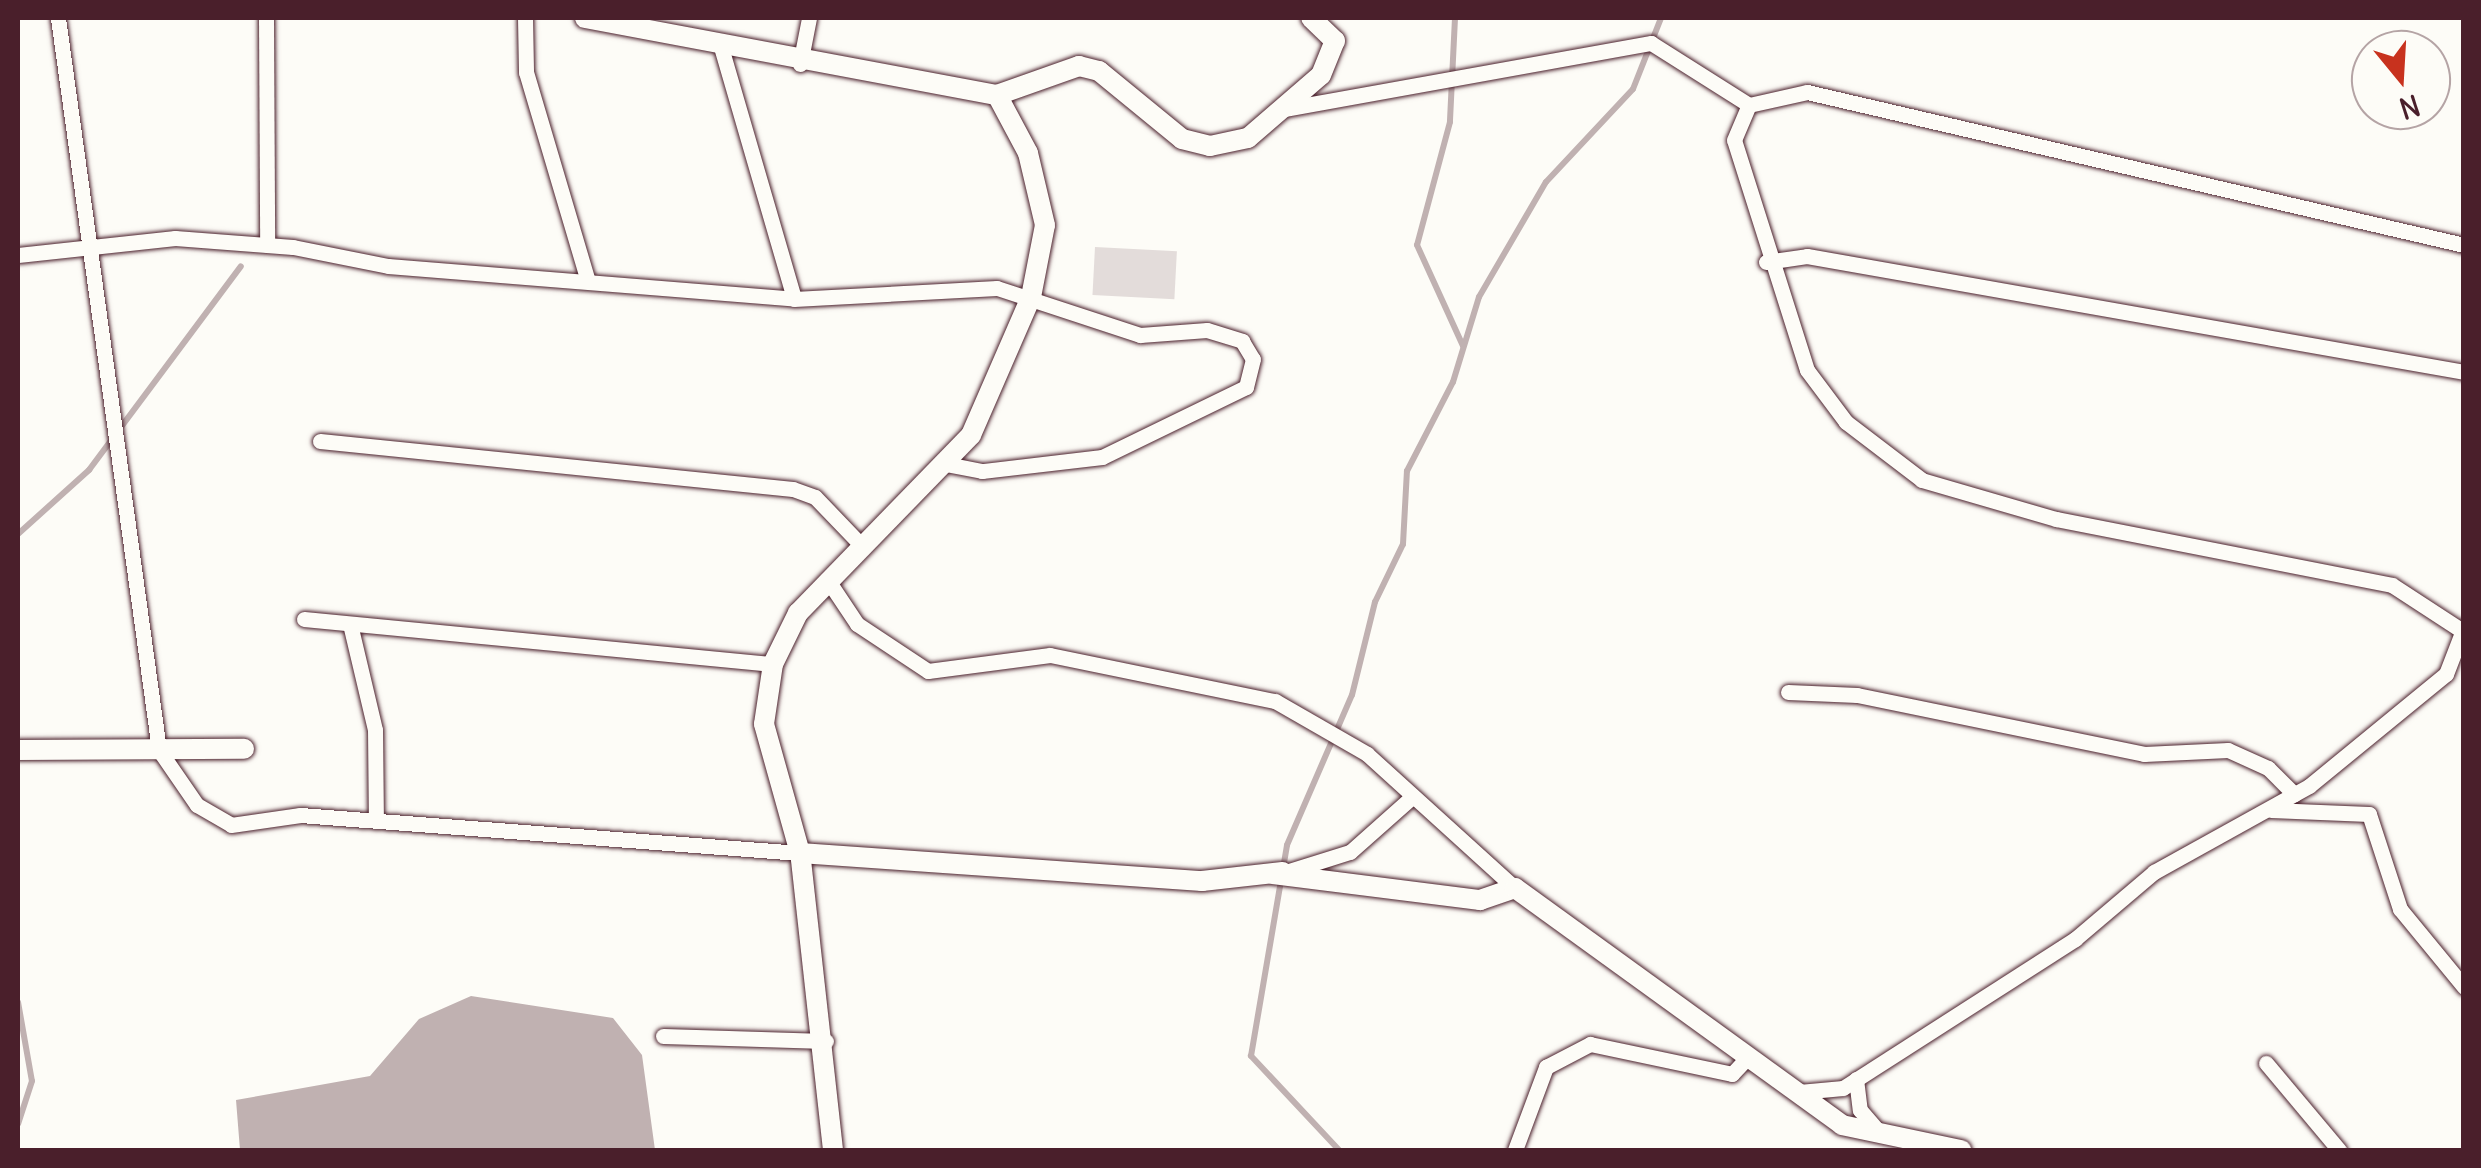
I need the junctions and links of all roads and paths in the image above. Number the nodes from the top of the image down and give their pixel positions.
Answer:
1 (58, 18) edge
2 (266, 18) edge
3 (525, 18) edge
4 (585, 18) edge
5 (809, 18) edge
6 (1311, 18) edge
7 (721, 47) junction
8 (800, 64) junction
9 (997, 95) junction
10 (1749, 105) junction
11 (1280, 110) junction
12 (267, 245) junction
13 (2464, 245) edge
14 (96, 246) junction
15 (18, 255) edge
16 (1766, 262) junction
17 (588, 281) junction
18 (1031, 297) junction
19 (794, 300) junction
20 (2464, 372) edge
21 (320, 442) dead end
22 (947, 464) junction
23 (860, 544) junction
24 (828, 579) junction
25 (304, 619) dead end
26 (350, 624) junction
27 (2462, 628) edge
28 (773, 664) junction
29 (2446, 674) junction
30 (2464, 684) edge
31 (1788, 692) dead end
32 (244, 749) dead end
33 (18, 750) edge
34 (160, 750) junction
35 (2294, 794) junction
36 (1412, 797) junction
37 (2268, 810) junction
38 (376, 820) junction
39 (800, 853) junction
40 (1277, 873) junction
41 (1515, 888) junction
42 (2464, 987) edge
43 (663, 1036) dead end
44 (826, 1042) junction
45 (1745, 1060) junction
46 (2266, 1064) dead end
47 (1856, 1079) junction
48 (1790, 1092) junction
49 (1886, 1138) junction
50 (833, 1150) edge
51 (1515, 1150) edge
52 (1961, 1150) edge
53 (2338, 1150) edge

1 - 14 street
2 - 12 street
3 - 17 street
4 - 7 street
5 - 8 street
6 - 11 street
7 - 8 street
7 - 19 street
8 - 9 street
9 - 11 street
9 - 18 street
10 - 11 street
10 - 13 street
10 - 16 street
12 - 14 street
12 - 17 street
14 - 15 street
14 - 34 street
16 - 20 street
16 - 27 street
17 - 19 street
18 - 19 street
18 - 22 street
18 - 22 street
21 - 23 street
22 - 23 street
23 - 24 street
24 - 28 street
24 - 36 street
25 - 26 street
26 - 28 street
26 - 38 street
27 - 29 street
28 - 39 street
29 - 30 street
29 - 35 street
31 - 35 street
32 - 34 street
33 - 34 street
34 - 38 street
35 - 37 street
36 - 40 street
36 - 41 street
37 - 42 street
37 - 47 street
38 - 39 street
39 - 40 street
39 - 44 street
40 - 41 street
41 - 45 street
43 - 44 street
44 - 50 street
45 - 48 street
45 - 51 street
46 - 53 street
47 - 48 street
47 - 49 street
48 - 49 street
49 - 52 street

